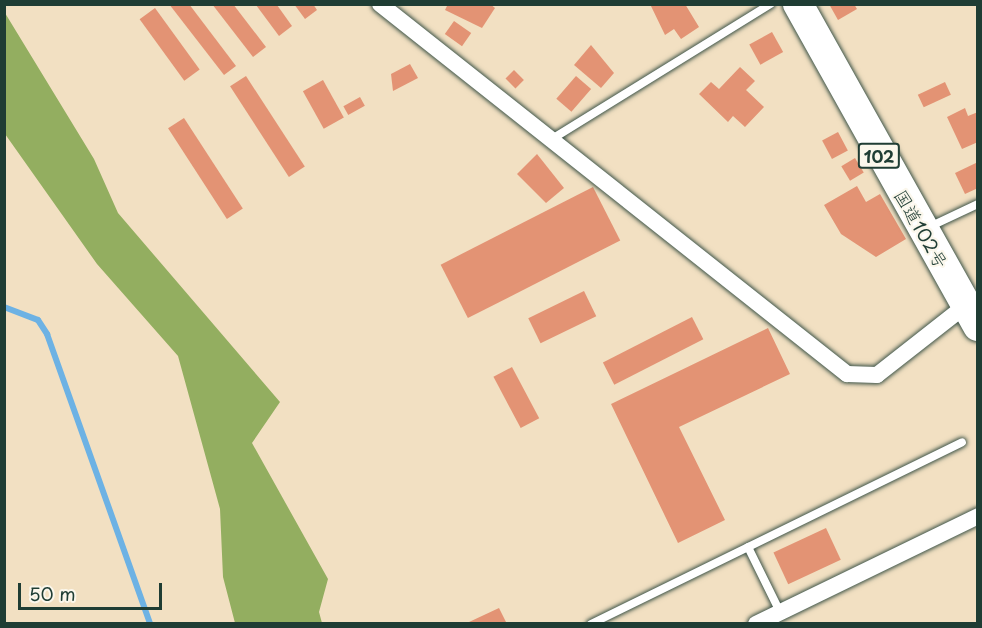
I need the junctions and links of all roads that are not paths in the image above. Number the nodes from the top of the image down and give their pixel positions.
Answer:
1 (380, 4) edge
2 (771, 4) edge
3 (798, 4) edge
4 (552, 139) junction
5 (978, 204) edge
6 (922, 231) junction
7 (971, 316) edge
8 (962, 442) dead end
9 (978, 516) edge
10 (748, 547) junction
11 (780, 612) junction
12 (591, 624) edge
13 (756, 624) edge

1 - 4 street
2 - 4 lane
3 - 6 highway, 国道102号 / 102
4 - 7 street
5 - 6 lane
6 - 7 highway, 国道102号 / 102
8 - 10 lane
9 - 11 street
10 - 11 lane
10 - 12 lane
11 - 13 street

